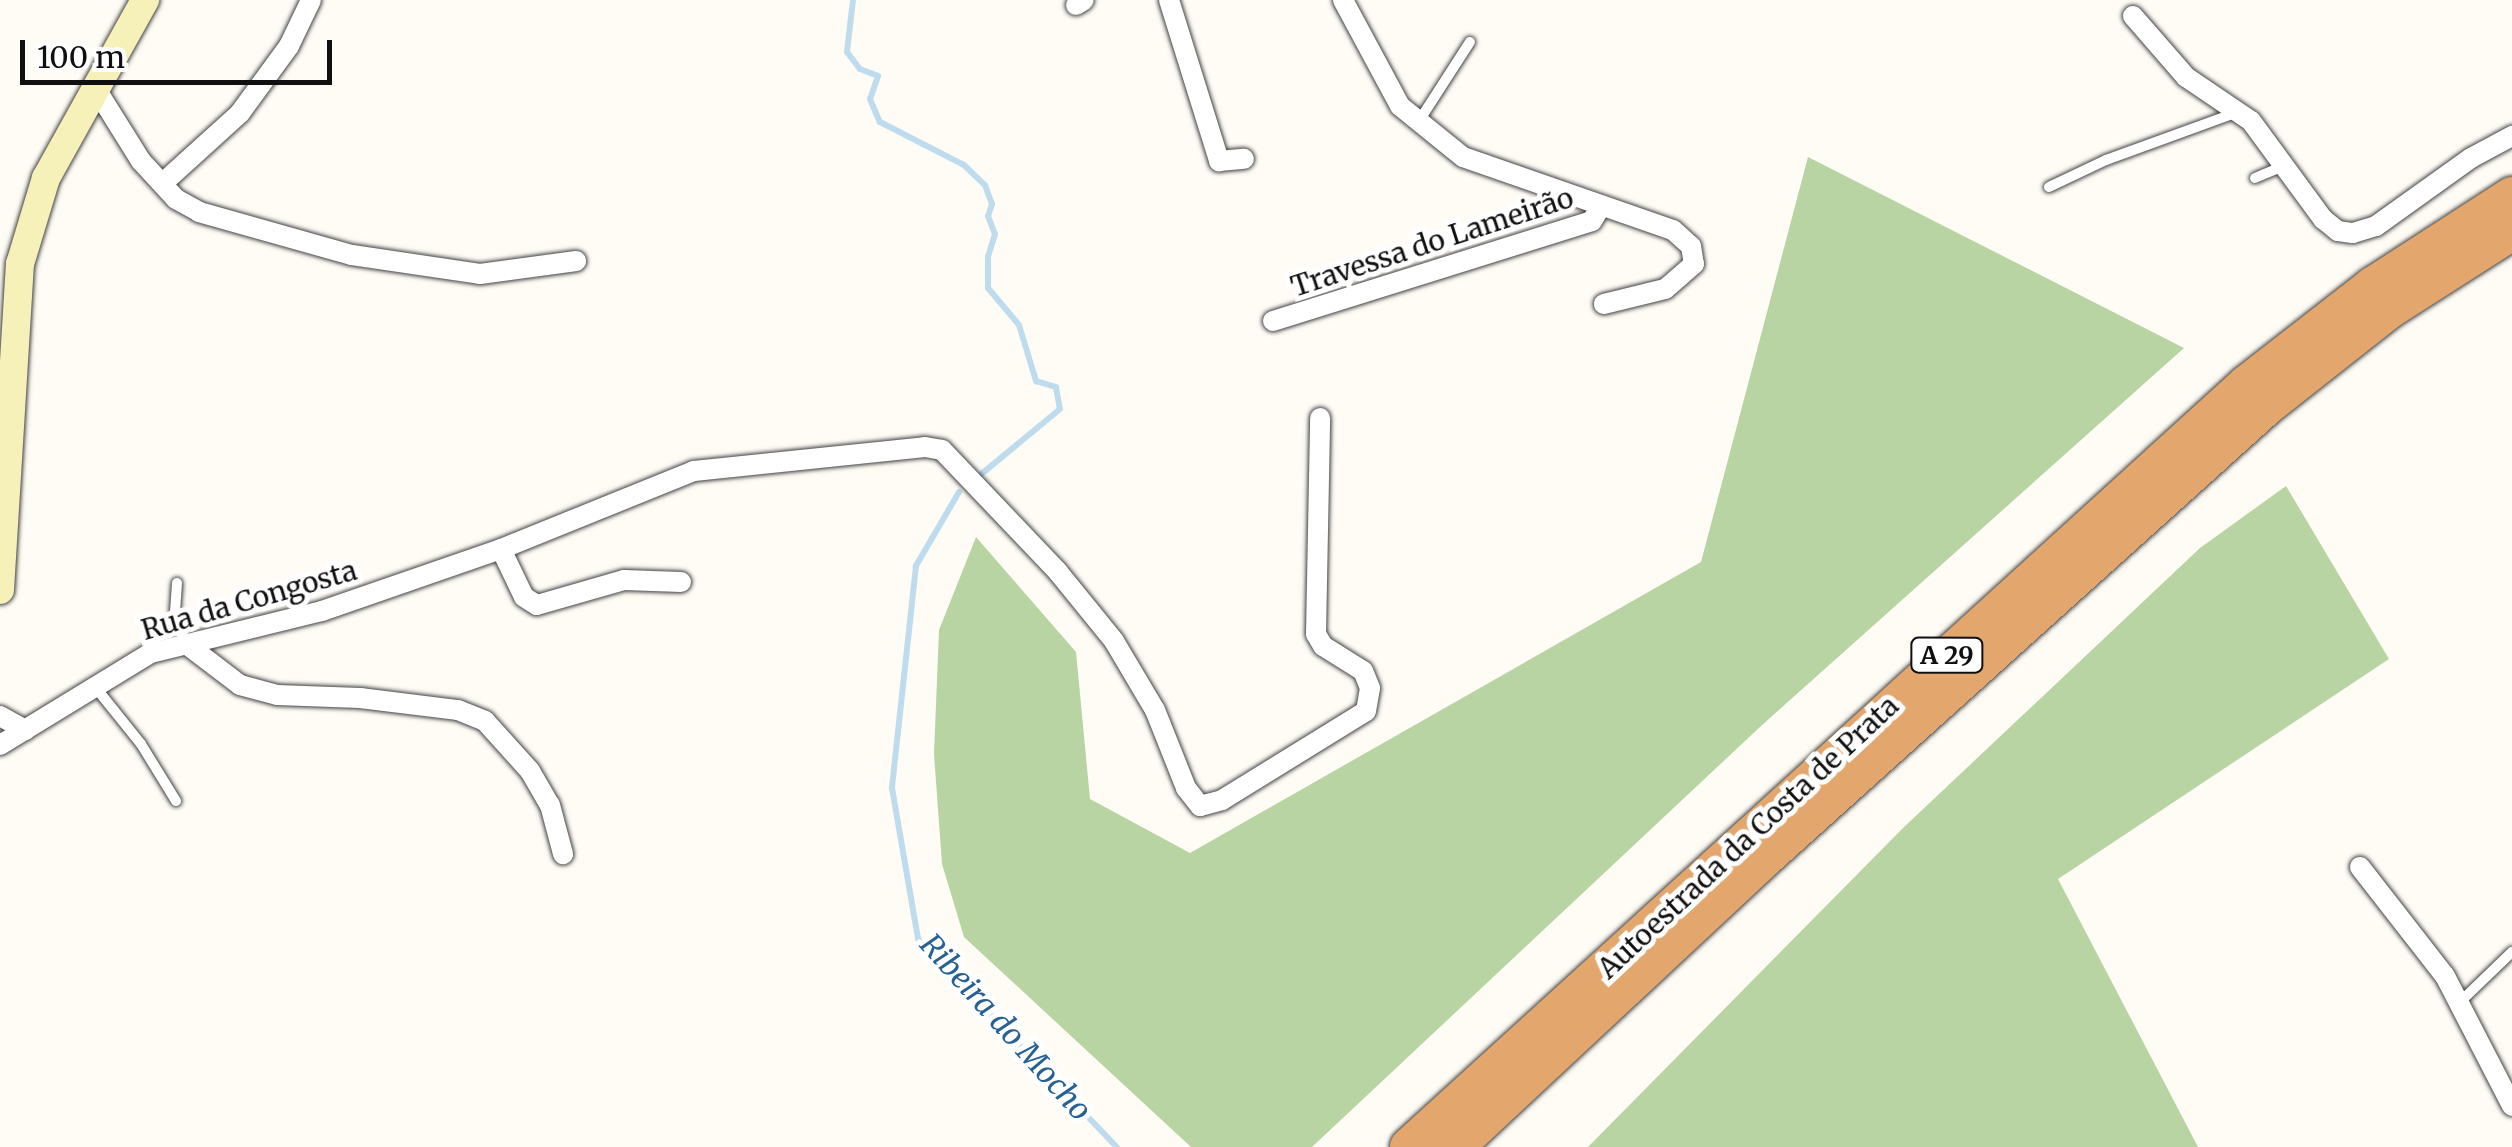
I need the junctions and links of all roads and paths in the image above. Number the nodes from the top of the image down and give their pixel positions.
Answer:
1 (145, 0) edge
2 (310, 0) edge
3 (1169, 0) edge
4 (1343, 0) edge
5 (2134, 16) dead end
6 (1470, 42) dead end
7 (96, 89) junction
8 (2239, 112) junction
9 (1419, 121) junction
10 (2512, 136) edge
11 (1244, 160) dead end
12 (2286, 165) junction
13 (2254, 178) dead end
14 (164, 182) junction
15 (2048, 187) dead end
16 (2512, 196) edge
17 (1601, 206) junction
18 (2512, 231) edge
19 (576, 262) dead end
20 (1604, 304) dead end
21 (1273, 322) dead end
22 (5, 416) edge
23 (1320, 418) dead end
24 (501, 549) junction
25 (681, 582) dead end
26 (178, 583) dead end
27 (0, 590) edge
28 (185, 643) junction
29 (95, 687) junction
30 (0, 716) edge
31 (24, 730) junction
32 (0, 745) edge
33 (176, 801) dead end
34 (563, 854) dead end
35 (2360, 867) dead end
36 (2512, 952) edge
37 (2457, 1005) junction
38 (2512, 1106) edge
39 (1409, 1147) edge
40 (1455, 1147) edge

1 - 7 street
2 - 14 street
3 - 11 street
4 - 9 street, Travessa do Lameirão
5 - 8 street
6 - 9 lane
7 - 14 street
7 - 22 street
8 - 12 street
8 - 15 lane
9 - 17 street, Travessa do Lameirão
10 - 12 street
12 - 13 lane
14 - 19 street
16 - 39 highway, Autoestrada da Costa de Prata / A 29
17 - 20 street, Travessa do Lameirão
17 - 21 street, Travessa do Lameirão
18 - 40 highway, Autoestrada da Costa de Prata / A 29
22 - 27 street
23 - 24 street, Rua da Congosta
24 - 25 street
24 - 28 street, Rua da Congosta
26 - 28 lane
28 - 29 street, Rua da Congosta
28 - 34 street
29 - 31 street, Rua da Congosta
29 - 33 lane
30 - 31 street
31 - 32 street, Rua da Congosta
35 - 37 street
36 - 37 lane
37 - 38 street

